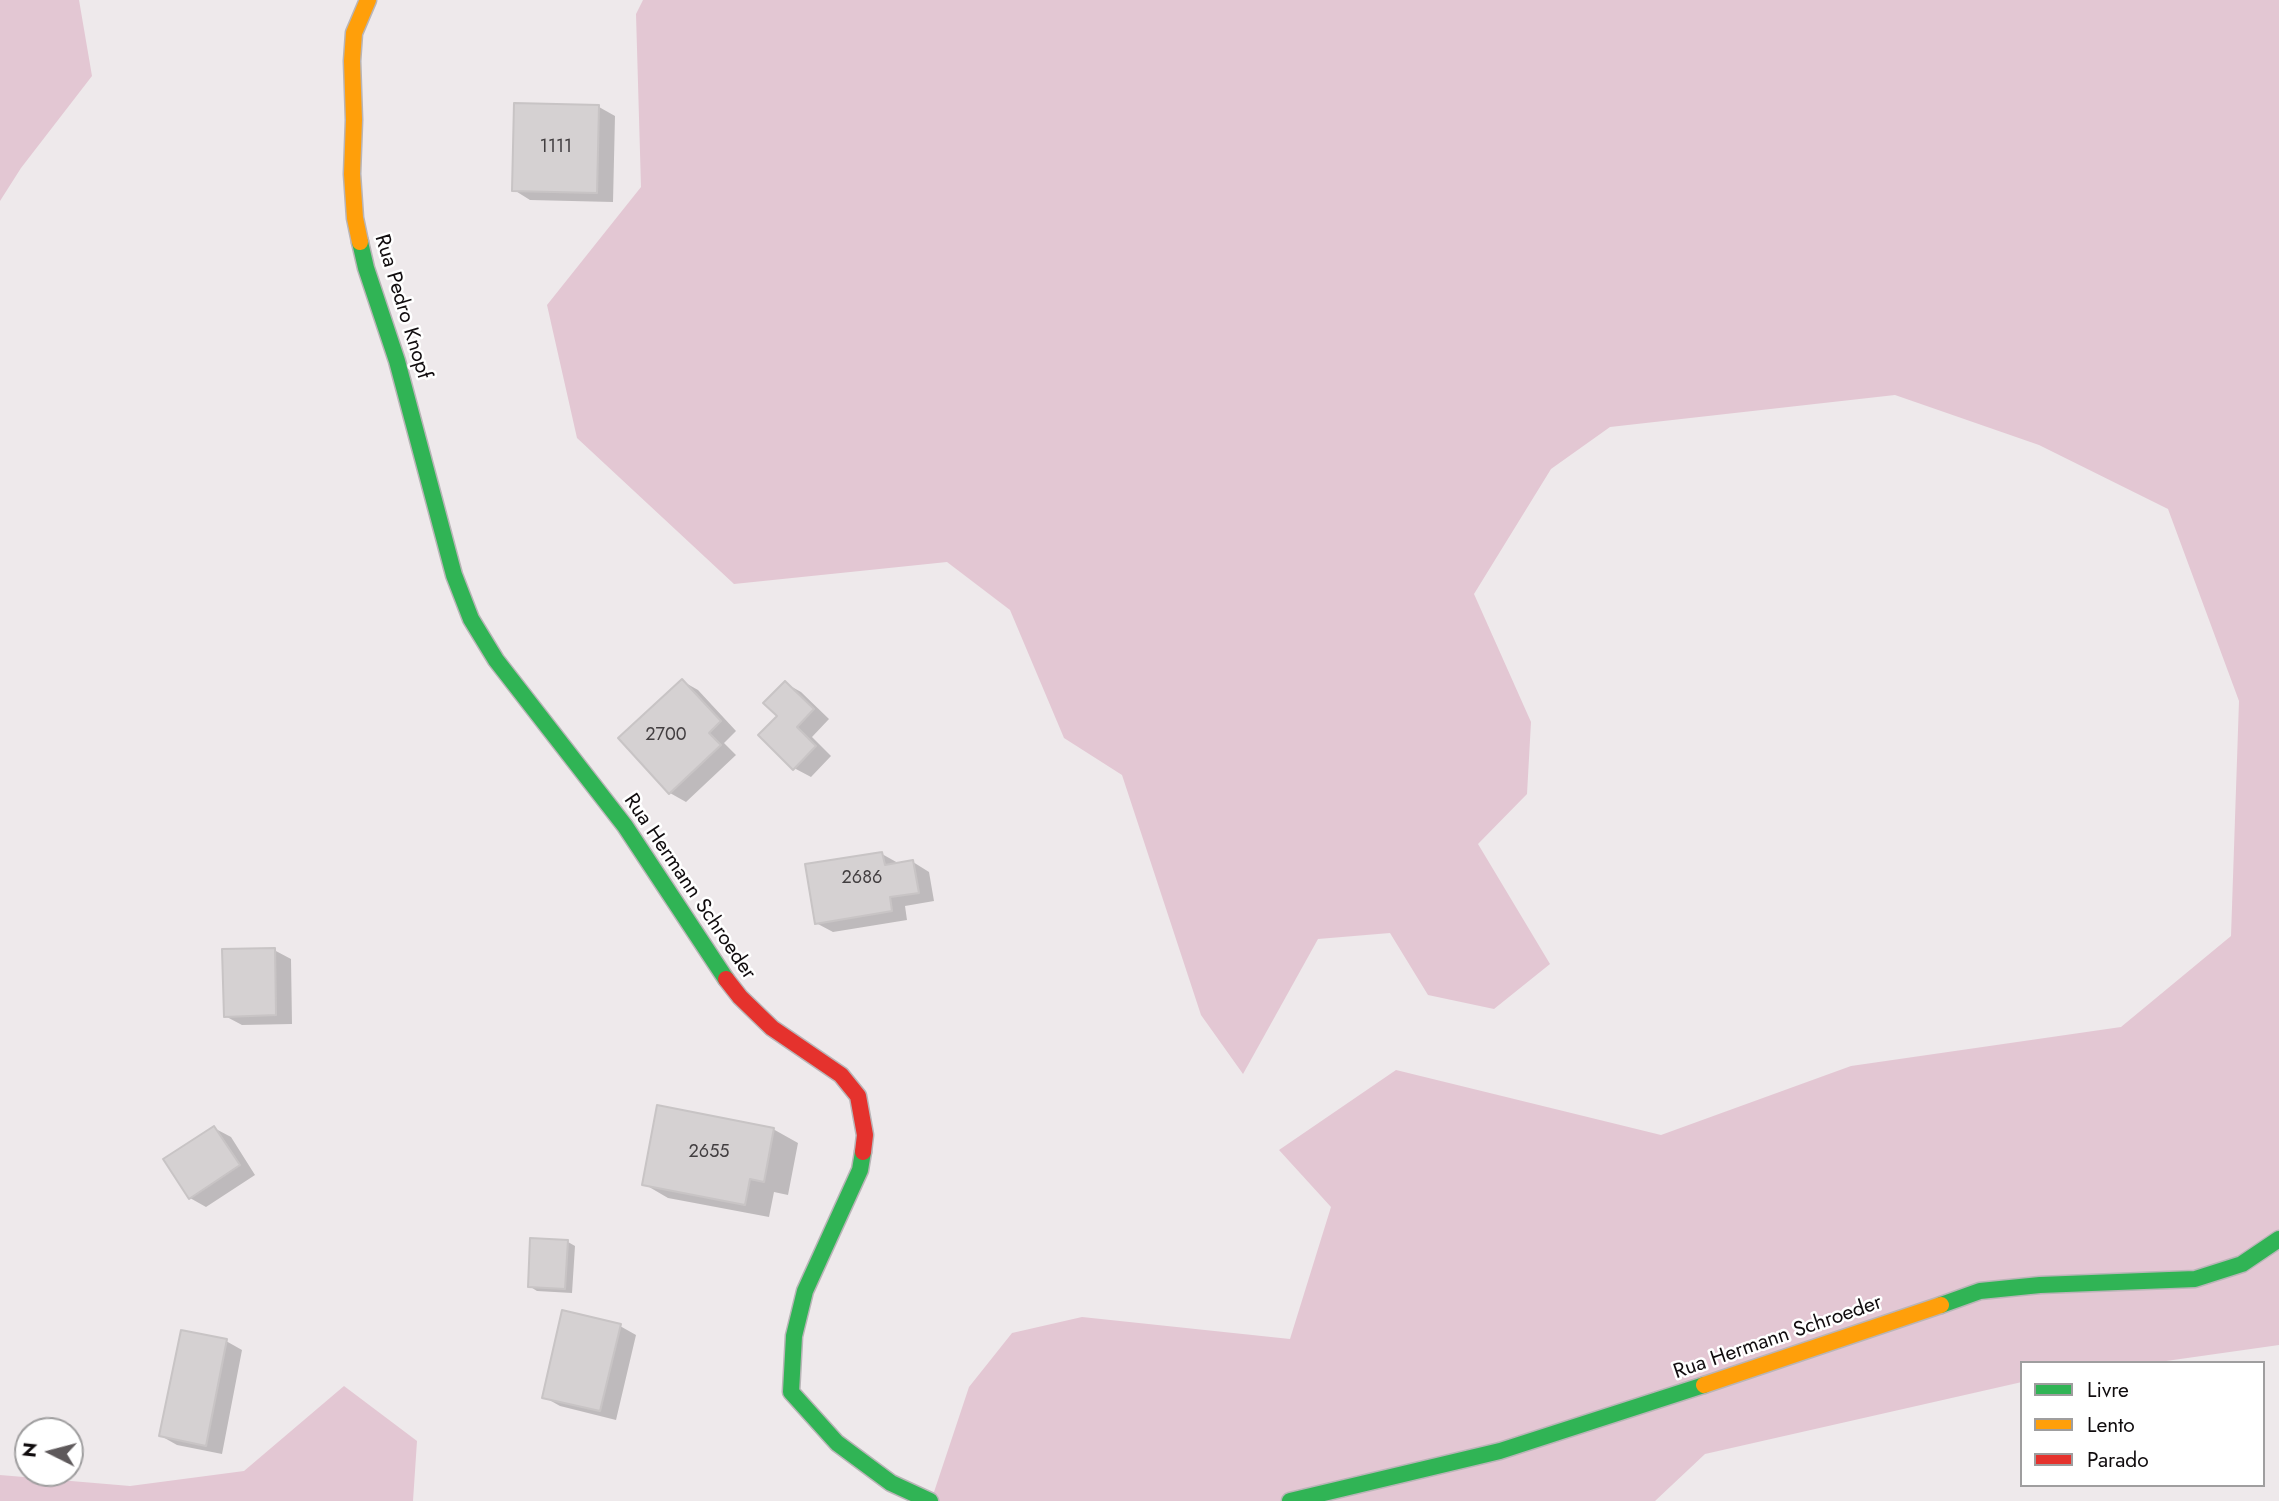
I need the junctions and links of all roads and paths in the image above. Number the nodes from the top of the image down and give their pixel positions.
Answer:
1 (368, 0) edge
2 (471, 619) joint
3 (2279, 1239) edge
4 (930, 1501) edge
5 (1290, 1501) edge

1 - 2 street, Rua Pedro Knopf
2 - 4 street, Rua Hermann Schroeder
3 - 5 street, Rua Hermann Schroeder

